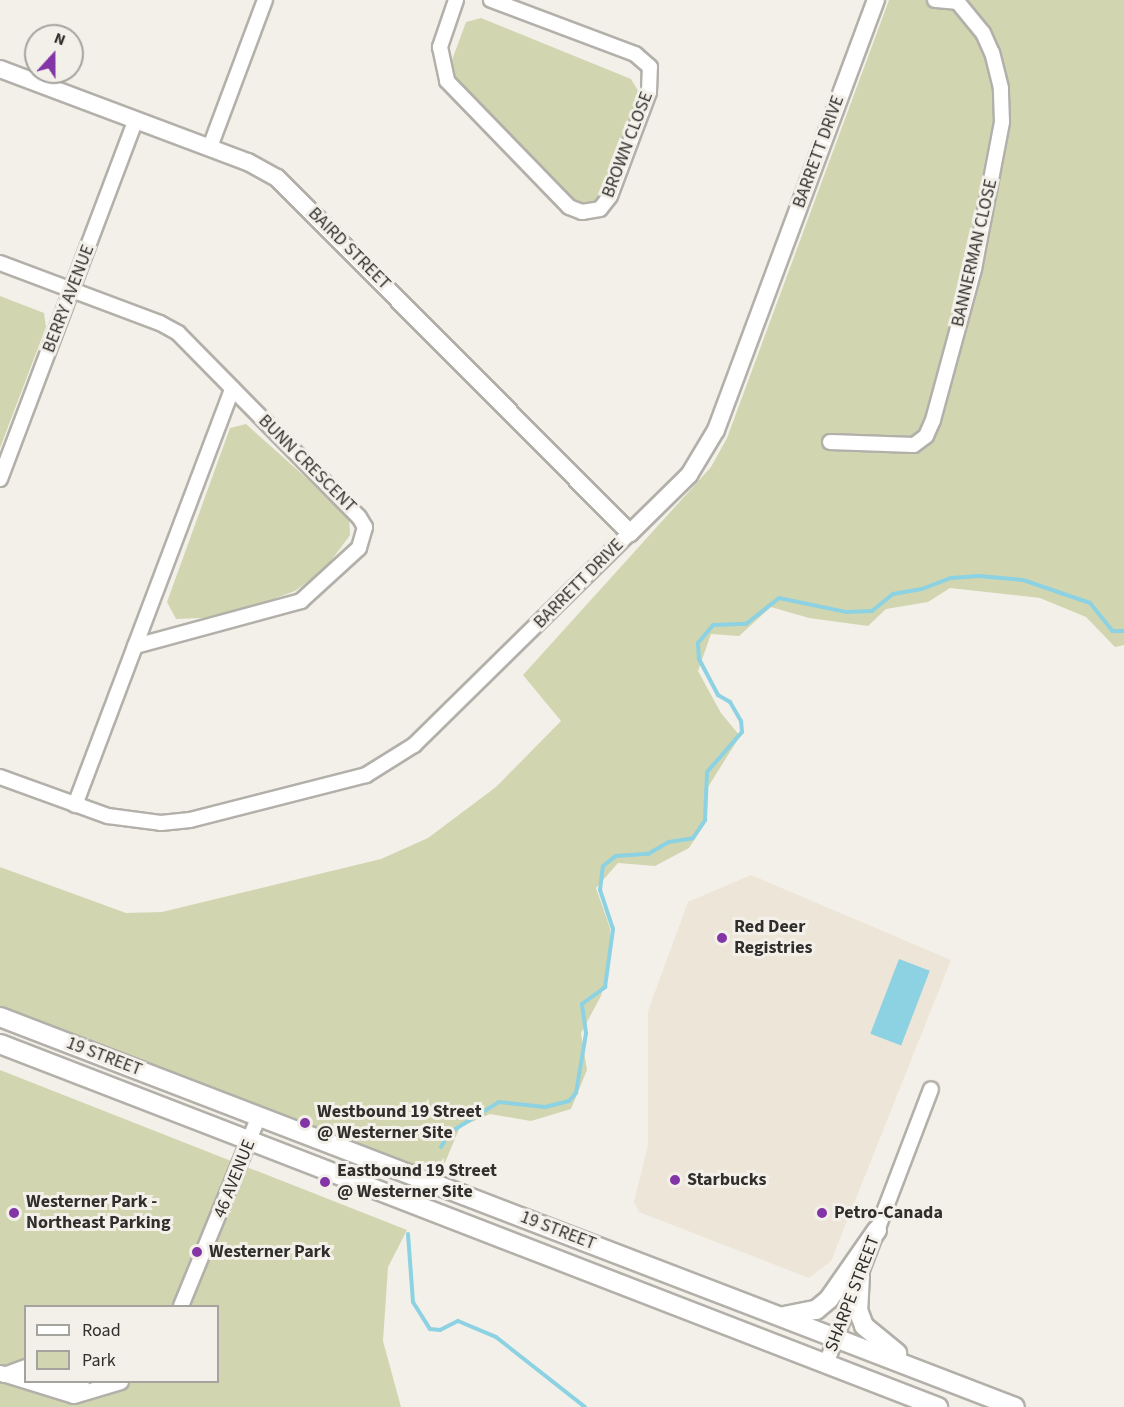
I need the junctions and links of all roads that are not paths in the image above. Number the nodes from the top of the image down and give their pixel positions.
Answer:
1 (265, 0) edge
2 (456, 0) edge
3 (491, 0) edge
4 (876, 0) edge
5 (935, 0) edge
6 (956, 1) edge
7 (0, 69) edge
8 (136, 120) junction
9 (210, 147) junction
10 (0, 263) edge
11 (72, 290) junction
12 (232, 389) junction
13 (830, 442) dead end
14 (0, 479) edge
15 (630, 533) junction
16 (135, 646) junction
17 (0, 777) edge
18 (75, 805) junction
19 (0, 1017) edge
20 (0, 1044) edge
21 (931, 1089) dead end
22 (259, 1116) junction
23 (249, 1141) junction
24 (877, 1230) junction
25 (860, 1275) junction
26 (181, 1305) edge
27 (780, 1316) junction
28 (836, 1338) junction
29 (826, 1364) junction
30 (934, 1376) junction
31 (38, 1383) edge
32 (39, 1383) edge
33 (79, 1383) edge
34 (118, 1383) edge
35 (59, 1391) edge
36 (938, 1407) edge
37 (1015, 1407) edge

1 - 9 street
2 - 3 street, BROWN CLOSE
4 - 15 street, BARRETT DRIVE
5 - 6 street, BANNERMAN CLOSE
6 - 13 street, BANNERMAN CLOSE
7 - 8 street, BAIRD STREET
8 - 9 street, BAIRD STREET
8 - 11 street, BERRY AVENUE
9 - 15 street, BAIRD STREET
10 - 11 street, BUNN CRESCENT
11 - 12 street, BUNN CRESCENT
11 - 14 street, BERRY AVENUE
12 - 16 street
12 - 16 street, BUNN CRESCENT
15 - 18 street, BARRETT DRIVE
16 - 18 street
17 - 18 street, BARRETT DRIVE
19 - 22 main road, 19 STREET
20 - 23 main road, 19 STREET
21 - 24 street, SHARPE STREET
22 - 23 street, 46 AVENUE
22 - 27 main road, 19 STREET
23 - 26 street, 46 AVENUE
23 - 29 main road, 19 STREET
24 - 25 street, SHARPE STREET
24 - 27 main road
25 - 28 street, SHARPE STREET
25 - 30 main road
27 - 28 main road, 19 STREET
28 - 29 street, SHARPE STREET
28 - 30 main road, 19 STREET
29 - 36 main road, 19 STREET
30 - 37 main road, 19 STREET
31 - 35 street
32 - 35 street
33 - 35 street
34 - 35 street

